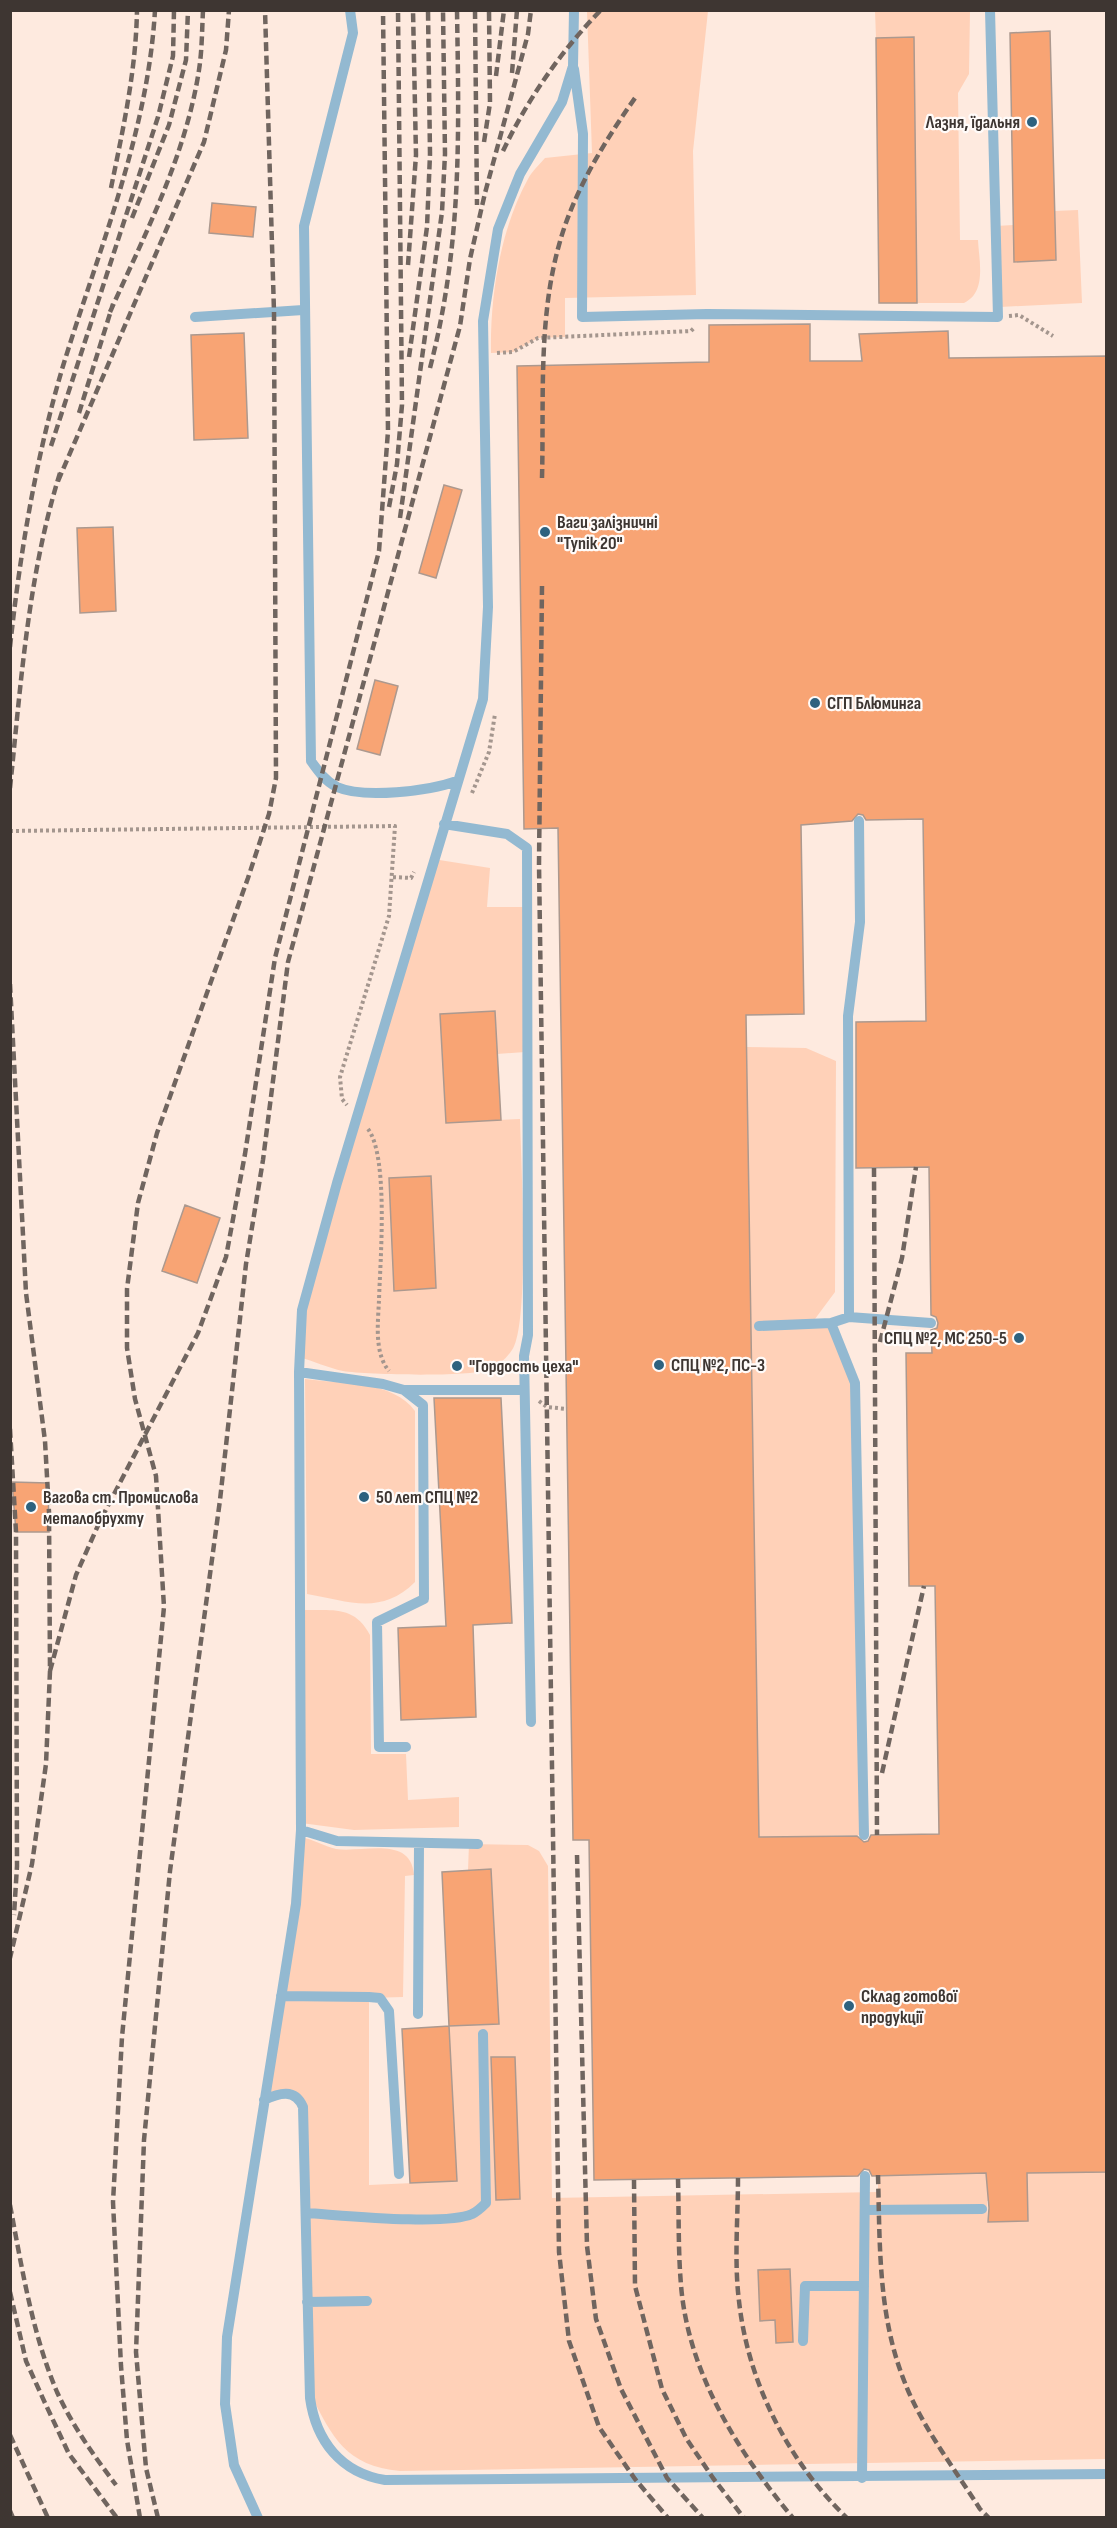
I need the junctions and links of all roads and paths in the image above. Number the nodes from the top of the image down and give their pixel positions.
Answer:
1 (350, 10) edge
2 (574, 10) edge
3 (991, 11) edge
4 (573, 66) junction
5 (303, 310) junction
6 (707, 314) junction
7 (195, 317) dead end
8 (998, 317) junction
9 (1053, 336) dead end
10 (491, 353) dead end
11 (496, 710) dead end
12 (457, 781) junction
13 (470, 796) dead end
14 (859, 821) dead end
15 (444, 824) junction
16 (395, 825) dead end
17 (10, 831) edge
18 (415, 867) dead end
19 (393, 877) dead end
20 (849, 1317) junction
21 (831, 1323) junction
22 (931, 1323) dead end
23 (759, 1326) dead end
24 (299, 1372) junction
25 (404, 1390) junction
26 (524, 1390) junction
27 (567, 1409) dead end
28 (531, 1722) dead end
29 (406, 1747) dead end
30 (301, 1830) junction
31 (864, 1835) dead end
32 (419, 1843) junction
33 (478, 1844) dead end
34 (281, 1996) junction
35 (418, 2014) dead end
36 (483, 2034) dead end
37 (264, 2100) junction
38 (399, 2174) dead end
39 (865, 2176) dead end
40 (982, 2209) dead end
41 (865, 2210) junction
42 (306, 2213) junction
43 (864, 2286) junction
44 (367, 2301) dead end
45 (307, 2302) junction
46 (803, 2341) dead end
47 (1107, 2474) edge
48 (862, 2478) junction
49 (258, 2517) edge

1 - 5 lane
2 - 4 lane
3 - 8 lane
4 - 6 lane
4 - 12 lane
5 - 7 lane
5 - 12 lane
6 - 8 lane
6 - 10 path
8 - 9 path
11 - 13 path
12 - 15 lane
14 - 20 lane
15 - 24 lane
15 - 26 lane
16 - 17 path
18 - 19 path
20 - 21 lane
20 - 22 lane
21 - 23 lane
21 - 31 lane
24 - 25 lane
24 - 30 lane
25 - 26 lane
25 - 29 lane
26 - 27 path
26 - 28 lane
30 - 32 lane
30 - 34 lane
32 - 33 lane
32 - 35 lane
34 - 37 lane
34 - 38 lane
36 - 42 lane
37 - 42 lane
37 - 49 lane
39 - 41 lane
40 - 41 lane
41 - 43 lane
42 - 45 lane
43 - 46 lane
43 - 48 lane
44 - 45 lane
45 - 48 lane
47 - 48 lane

